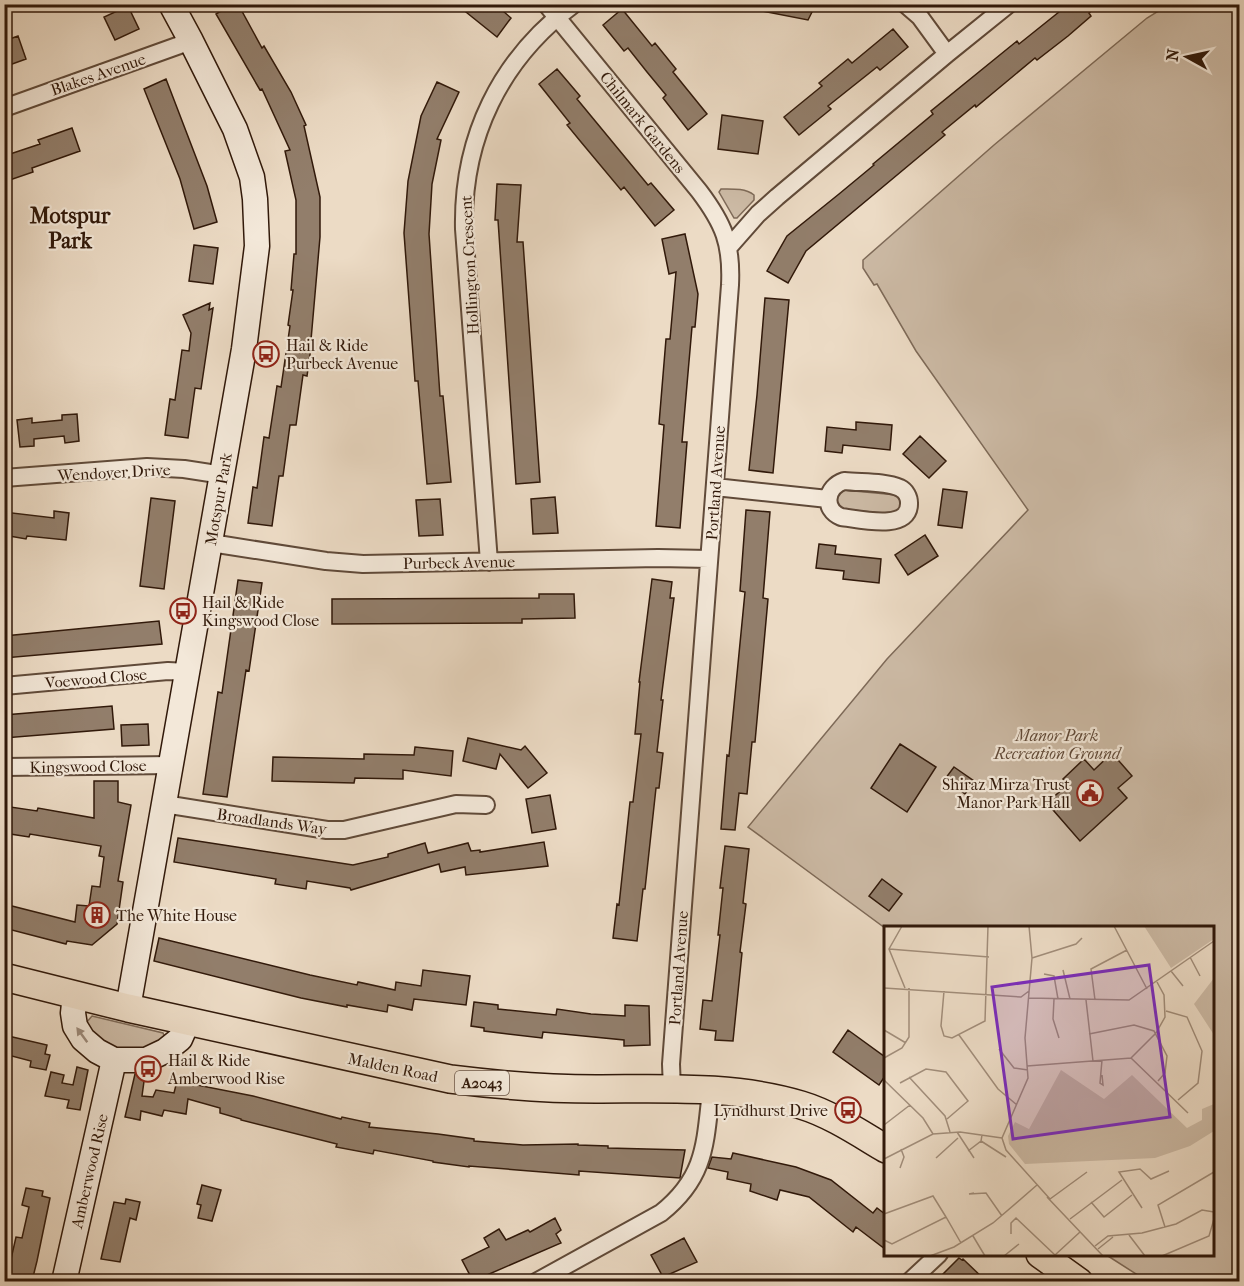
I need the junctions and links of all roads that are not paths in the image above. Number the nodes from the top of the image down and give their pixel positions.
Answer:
1 (171, 4) edge
2 (574, 4) edge
3 (905, 4) edge
4 (1009, 4) edge
5 (552, 11) edge
6 (191, 41) junction
7 (947, 54) junction
8 (4, 108) edge
9 (729, 247) junction
10 (223, 475) junction
11 (4, 478) edge
12 (715, 487) junction
13 (828, 499) dead end
14 (211, 543) junction
15 (709, 559) junction
16 (489, 562) junction
17 (188, 672) junction
18 (4, 686) edge
19 (172, 765) junction
20 (4, 767) edge
21 (164, 804) junction
22 (486, 805) dead end
23 (4, 977) edge
24 (75, 995) junction
25 (128, 1008) junction
26 (188, 1021) junction
27 (114, 1060) junction
28 (672, 1090) junction
29 (711, 1091) junction
30 (884, 1148) edge
31 (937, 1256) edge
32 (1043, 1256) edge
33 (64, 1281) edge
34 (536, 1281) edge
35 (909, 1281) edge
36 (1079, 1281) edge

1 - 6 street, Motspur Park
2 - 5 street, Hollington Crescent
3 - 7 street
4 - 7 street
5 - 9 street, Chilmark Gardens
5 - 16 street, Hollington Crescent
6 - 8 street, Blakes Avenue
6 - 10 street, Motspur Park
7 - 9 street
9 - 12 street, Portland Avenue
10 - 11 street, Wendover Drive
10 - 14 street, Motspur Park
12 - 13 street
12 - 15 street, Portland Avenue
14 - 16 street, Purbeck Avenue
14 - 17 street, Motspur Park
15 - 16 street, Purbeck Avenue
15 - 28 street, Portland Avenue
17 - 18 street, Voewood Close
17 - 19 street, Motspur Park
19 - 20 street, Kingswood Close
19 - 21 street, Motspur Park
21 - 22 street, Broadlands Way
21 - 25 street, Motspur Park
23 - 24 main road, Malden Road / A2043
24 - 25 main road, Malden Road / A2043
27 -> 24 street
25 - 26 main road, Malden Road / A2043
26 - 27 street
26 - 28 main road, Malden Road / A2043
27 - 33 street, Amberwood Rise
28 - 29 main road, Malden Road / A2043
29 - 30 main road, Malden Road / A2043
29 - 34 street
31 - 35 street
32 - 36 main road

